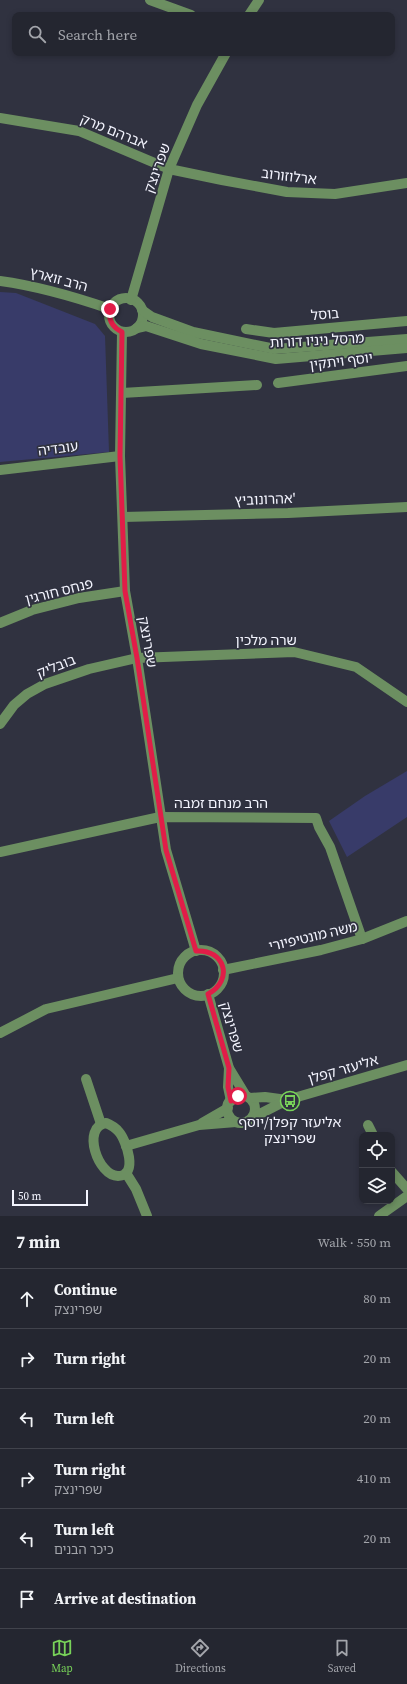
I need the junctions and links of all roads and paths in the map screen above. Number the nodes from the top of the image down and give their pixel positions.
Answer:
1 (150, 0) edge
2 (259, 0) edge
3 (183, 12) edge
4 (251, 12) edge
5 (224, 56) edge
6 (0, 118) edge
7 (169, 169) junction
8 (407, 183) edge
9 (0, 272) edge
10 (0, 281) edge
11 (18, 283) junction
12 (132, 300) junction
13 (110, 309) junction
14 (142, 310) junction
15 (407, 321) edge
16 (137, 328) junction
17 (246, 329) dead end
18 (122, 332) junction
19 (407, 339) edge
20 (407, 348) edge
21 (407, 366) edge
22 (278, 383) dead end
23 (257, 385) dead end
24 (122, 392) junction
25 (120, 456) junction
26 (0, 470) edge
27 (407, 506) edge
28 (123, 517) junction
29 (125, 591) junction
30 (0, 623) edge
31 (137, 658) junction
32 (407, 702) edge
33 (0, 724) edge
34 (160, 817) junction
35 (0, 852) edge
36 (407, 921) edge
37 (362, 939) junction
38 (196, 951) junction
39 (223, 970) junction
40 (178, 978) junction
41 (208, 994) junction
42 (0, 1033) edge
43 (407, 1065) edge
44 (229, 1068) junction
45 (86, 1079) dead end
46 (248, 1098) junction
47 (287, 1100) junction
48 (229, 1104) junction
49 (252, 1118) junction
50 (236, 1122) junction
51 (102, 1124) junction
52 (199, 1125) junction
53 (368, 1125) dead end
54 (371, 1132) edge
55 (126, 1146) junction
56 (126, 1173) junction
57 (395, 1175) edge
58 (407, 1189) edge
59 (405, 1200) edge
60 (147, 1216) edge
61 (379, 1216) edge

1 - 3 street
2 - 4 street
5 - 7 street, שפרינצק
6 - 7 street, אברהם מרק
7 - 8 street, ארלוזורוב
7 - 12 street, שפרינצק
9 - 11 street
10 - 11 street, הרב זוארץ
11 - 13 street, הרב זוארץ
12 - 13 street
12 - 14 street
13 - 18 street
14 - 16 street
14 - 19 street, מרסל ניניו דורות
15 - 17 street, בוסל
16 - 18 street
16 - 20 street, מרסל ניניו דורות
18 - 24 street, שפרינצק
21 - 22 street, יוסף ויתקין
23 - 24 street
24 - 25 street, שפרינצק
25 - 26 street, עובדיה
25 - 28 street, שפרינצק
27 - 28 street, אהרונוביץ'
28 - 29 street, שפרינצק
29 - 30 street, פנחס חורגין
29 - 31 street, שפרינצק
31 - 32 street, שרה מלכין
31 - 33 street, בובליק
31 - 34 street, שפרינצק
34 - 35 street, הרב מנחם זמבה
34 - 37 street, הרב מנחם זמבה
34 - 38 street, שפרינצק
36 - 37 street, משה מונטיפיורי
37 - 39 street, משה מונטיפיורי
38 - 39 street
38 - 40 street
39 - 41 street
40 - 41 street
40 - 42 street
41 - 44 street, שפרינצק
43 - 47 street, אליעזר קפלן
44 - 46 street, שפרינצק
44 - 48 street, שפרינצק
45 - 51 street
46 - 47 street, אליעזר קפלן
46 - 48 street
46 - 49 street
47 - 49 street, אליעזר קפלן
48 - 50 street
48 - 52 street
49 - 50 street
50 - 52 street
51 - 55 street
51 - 56 street
52 - 55 street
53 - 54 street
55 - 56 street
56 - 60 street
57 - 58 street
59 - 61 street

